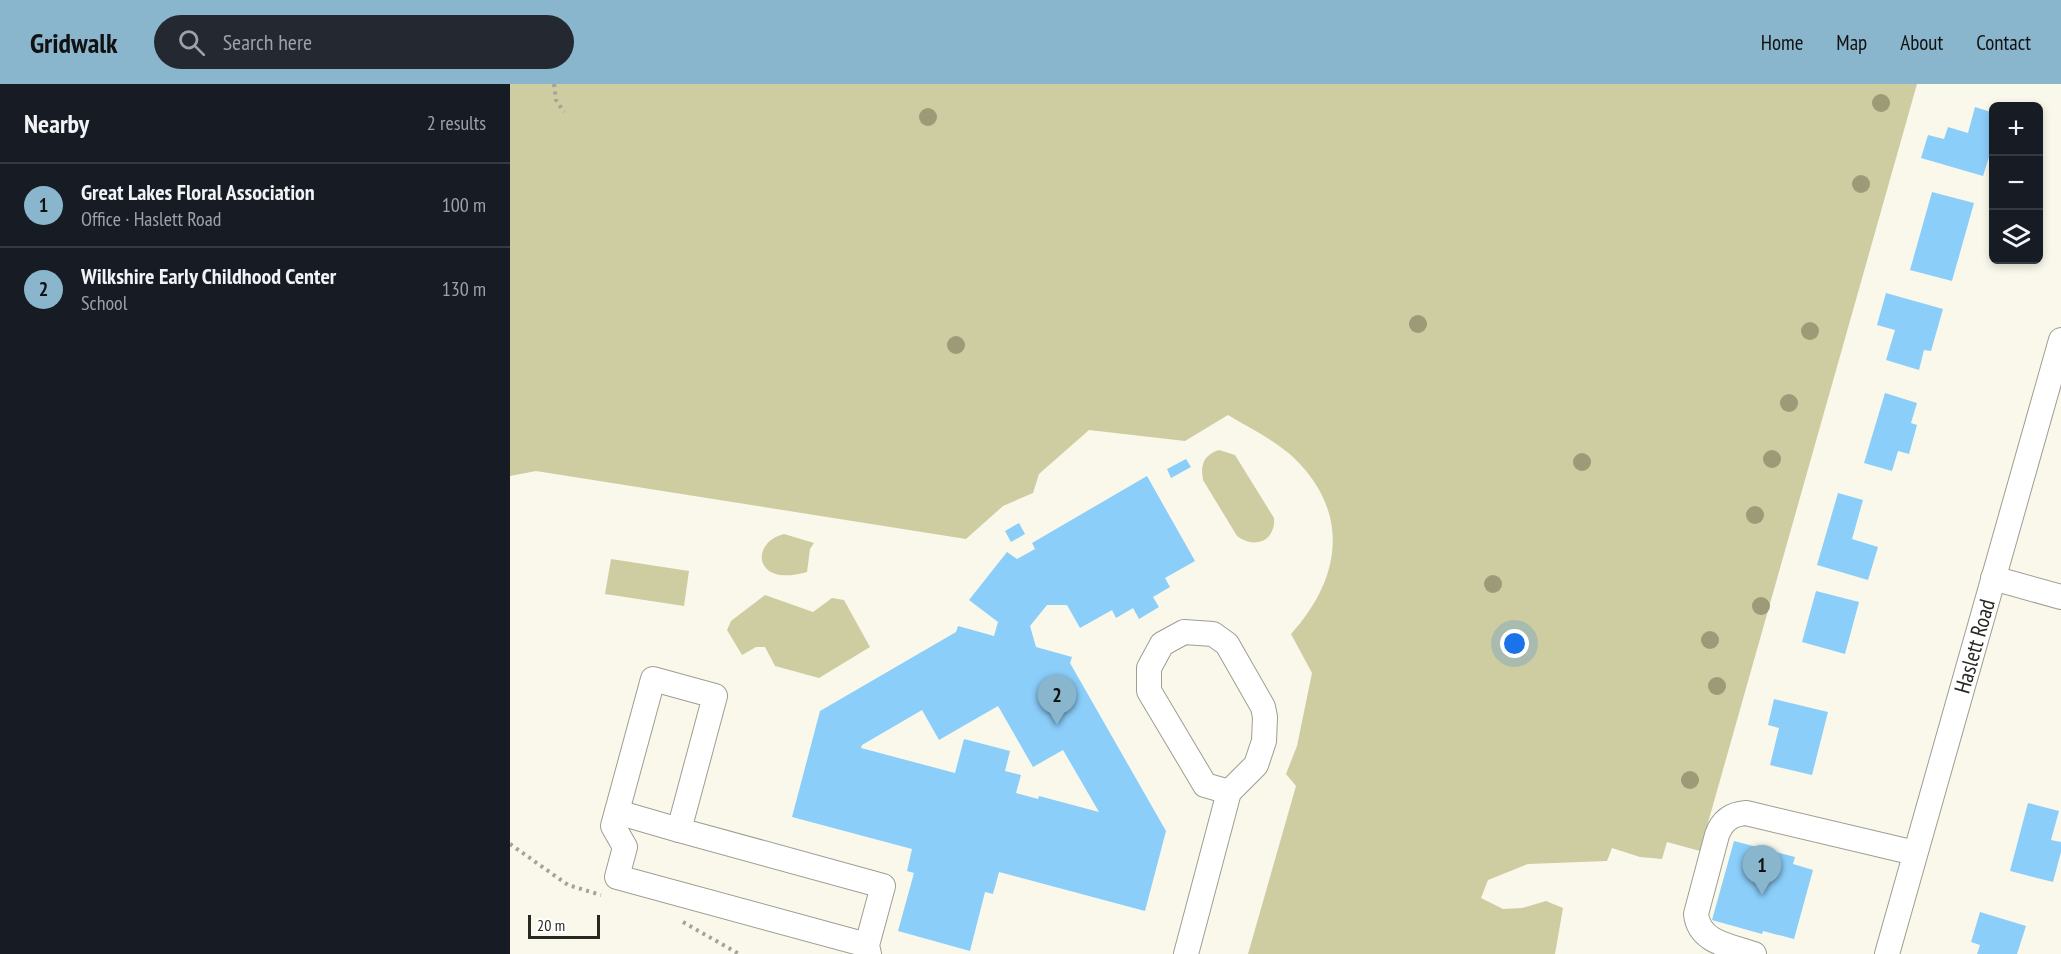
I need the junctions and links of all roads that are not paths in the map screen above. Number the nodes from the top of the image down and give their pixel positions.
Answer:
1 (2061, 340) edge
2 (1993, 578) junction
3 (2061, 597) edge
4 (1229, 792) junction
5 (617, 812) junction
6 (679, 830) junction
7 (1915, 853) junction
8 (868, 950) edge
9 (1186, 954) edge
10 (1754, 954) edge
11 (1887, 954) edge

1 - 2 street, Haslett Road
2 - 3 street
2 - 7 street, Haslett Road
4 - 4 street
4 - 9 street
5 - 6 street
5 - 6 street
5 - 8 street
6 - 8 street
7 - 10 street
7 - 11 street, Haslett Road

